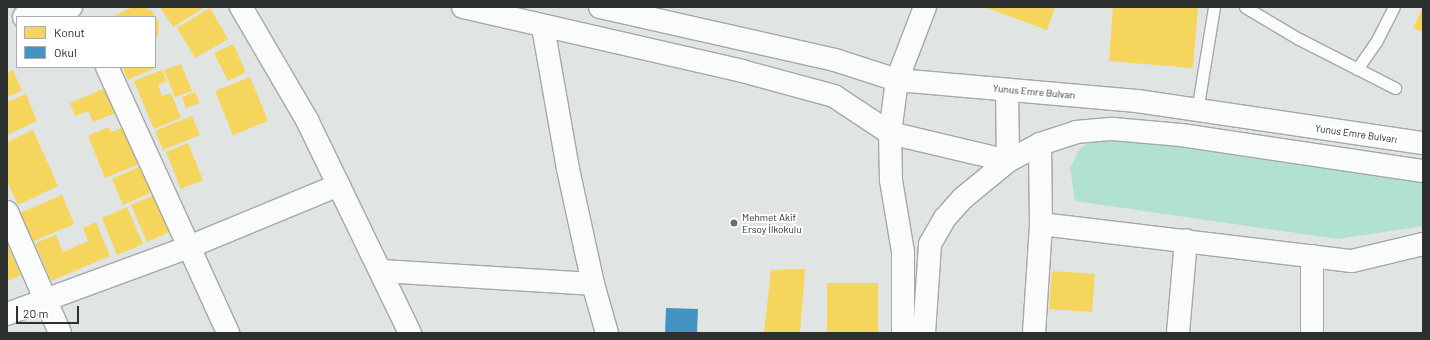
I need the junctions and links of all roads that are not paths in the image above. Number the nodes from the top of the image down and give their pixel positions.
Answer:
1 (71, 7) edge
2 (79, 7) edge
3 (242, 7) edge
4 (463, 7) edge
5 (600, 7) edge
6 (925, 7) edge
7 (1214, 7) edge
8 (1245, 7) edge
9 (1394, 7) edge
10 (29, 16) edge
11 (84, 16) edge
12 (544, 27) junction
13 (107, 68) edge
14 (1357, 69) junction
15 (897, 80) junction
16 (1395, 88) dead end
17 (1007, 90) junction
18 (1197, 111) junction
19 (890, 133) junction
20 (1423, 142) edge
21 (1040, 144) junction
22 (1008, 161) junction
23 (1423, 171) edge
24 (339, 185) junction
25 (7, 212) edge
26 (1041, 224) junction
27 (1186, 240) junction
28 (1423, 244) edge
29 (189, 247) junction
30 (1312, 256) junction
31 (381, 271) junction
32 (593, 284) junction
33 (47, 300) junction
34 (7, 314) edge
35 (60, 333) edge
36 (228, 333) edge
37 (410, 333) edge
38 (607, 333) edge
39 (903, 333) edge
40 (924, 333) edge
41 (1034, 333) edge
42 (1178, 333) edge
43 (1312, 333) edge

1 - 10 street
2 - 11 street
3 - 24 street
4 - 12 street
5 - 15 street, Yunus Emre Bulvarı
6 - 15 street
7 - 18 lane
8 - 14 lane
9 - 14 lane
12 - 19 street
12 - 32 street
13 - 29 street
14 - 16 lane
15 - 17 street, Yunus Emre Bulvarı
15 - 19 street
17 - 18 street, Yunus Emre Bulvarı
17 - 22 street
18 - 20 street, Yunus Emre Bulvarı
19 - 22 street
19 - 39 street
21 - 22 street
21 - 23 street
21 - 26 street
22 - 40 street
24 - 29 street
24 - 31 street
25 - 33 street
26 - 27 street
26 - 41 street
27 - 30 street
27 - 42 street
28 - 30 street
29 - 33 street
29 - 36 street
30 - 43 street
31 - 32 street
31 - 37 street
32 - 38 street
33 - 34 street
33 - 35 street

